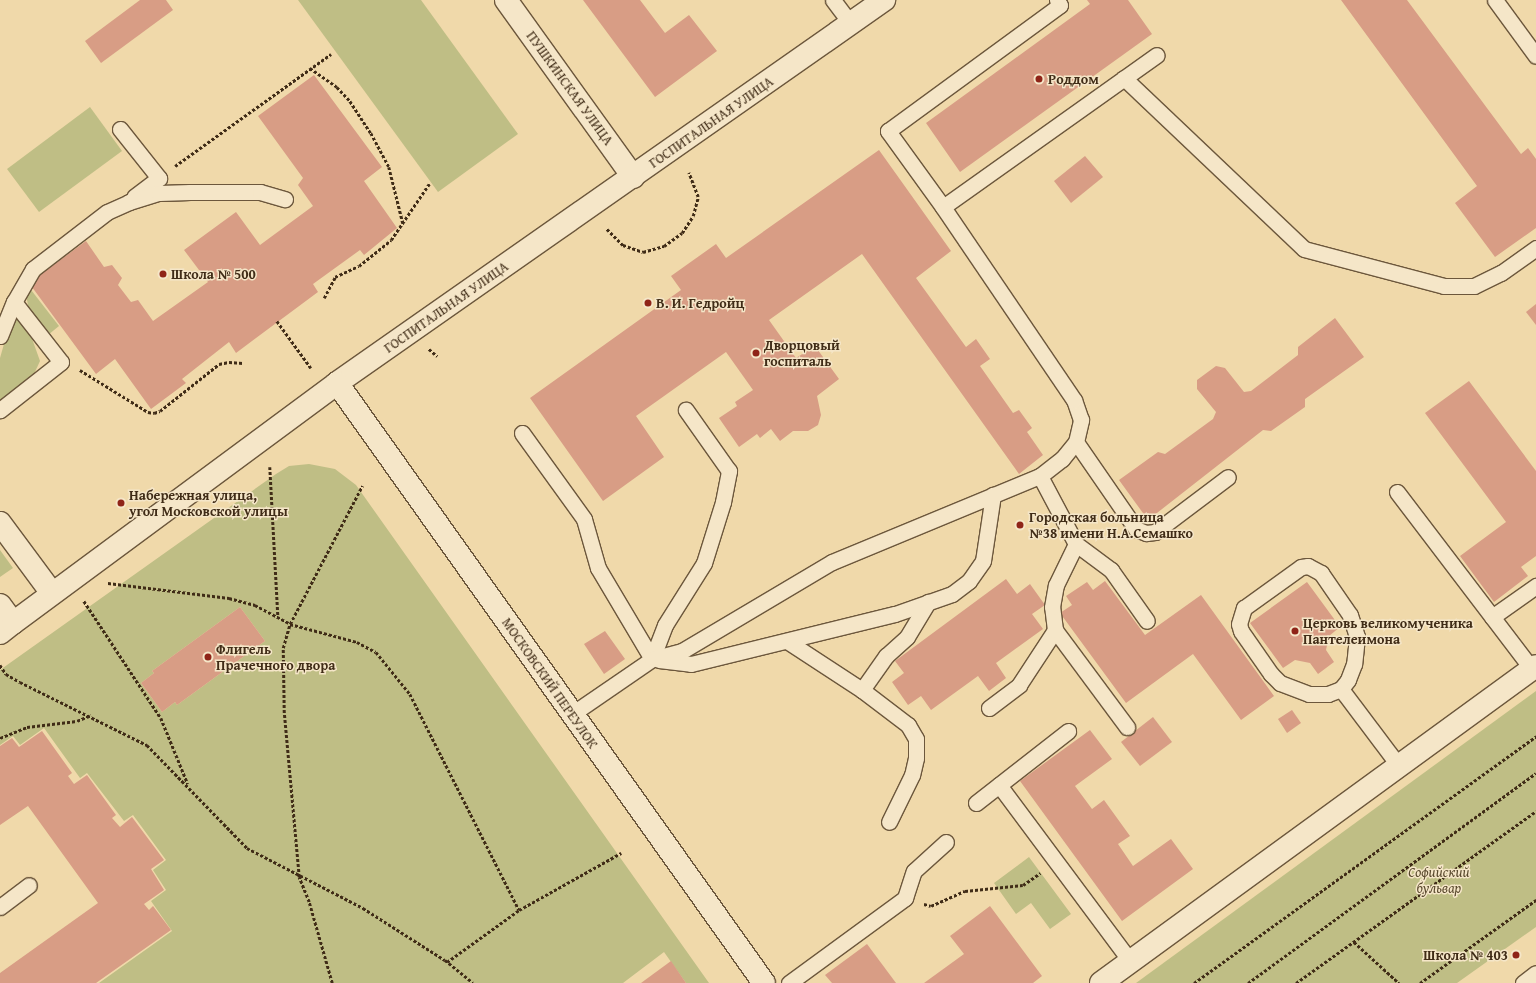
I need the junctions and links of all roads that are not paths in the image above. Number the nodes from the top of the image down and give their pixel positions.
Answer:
1 (506, 0) edge
2 (833, 0) edge
3 (884, 0) edge
4 (1057, 0) edge
5 (1495, 0) edge
6 (851, 24) junction
7 (1157, 55) dead end
8 (1536, 56) edge
9 (1124, 78) junction
10 (120, 129) dead end
11 (634, 176) junction
12 (285, 198) dead end
13 (129, 202) junction
14 (943, 207) junction
15 (1536, 248) edge
16 (14, 302) junction
17 (0, 336) edge
18 (337, 383) junction
19 (0, 410) edge
20 (686, 410) dead end
21 (522, 433) dead end
22 (1076, 442) junction
23 (1040, 476) junction
24 (1228, 477) dead end
25 (1397, 492) dead end
26 (994, 495) junction
27 (0, 523) edge
28 (1076, 544) junction
29 (1536, 586) edge
30 (51, 592) junction
31 (928, 602) junction
32 (0, 604) edge
33 (1492, 617) junction
34 (1147, 621) dead end
35 (6, 628) edge
36 (1056, 630) junction
37 (787, 641) junction
38 (652, 659) junction
39 (1534, 668) edge
40 (1341, 689) junction
41 (862, 690) junction
42 (989, 708) dead end
43 (572, 714) junction
44 (1127, 727) dead end
45 (1068, 731) dead end
46 (1399, 766) junction
47 (999, 785) junction
48 (976, 803) dead end
49 (889, 822) dead end
50 (946, 842) dead end
51 (29, 885) dead end
52 (0, 907) edge
53 (1131, 962) junction
54 (1536, 973) edge
55 (764, 983) edge
56 (789, 983) edge
57 (1101, 983) edge
58 (1522, 983) edge

1 - 11 main road, ПУШКИНСКАЯ УЛИЦА
2 - 6 lane
3 - 6 main road, ГОСПИТАЛЬНАЯ УЛИЦА
4 - 14 lane
5 - 8 lane
6 - 11 main road, ГОСПИТАЛЬНАЯ УЛИЦА
7 - 9 lane
9 - 14 lane
9 - 15 lane
10 - 13 lane
11 - 18 main road, ГОСПИТАЛЬНАЯ УЛИЦА
12 - 13 lane
13 - 16 lane
14 - 22 lane
16 - 17 lane
16 - 19 lane
18 - 30 main road, ГОСПИТАЛЬНАЯ УЛИЦА
18 - 43 main road, МОСКОВСКИЙ ПЕРЕУЛОК
20 - 38 lane
21 - 38 lane
22 - 23 lane
22 - 24 lane
23 - 26 lane
23 - 28 lane
25 - 33 lane
26 - 31 lane
26 - 38 lane
27 - 30 main road
28 - 34 lane
28 - 36 lane
29 - 33 lane
30 - 35 main road, ГОСПИТАЛЬНАЯ УЛИЦА
31 - 37 lane
31 - 41 lane
32 - 35 main road
33 - 39 lane
36 - 42 lane
36 - 44 lane
37 - 38 lane
37 - 41 lane
38 - 43 lane
39 - 46 main road
40 - 40 lane
40 - 46 lane
41 - 49 lane
43 - 55 main road, МОСКОВСКИЙ ПЕРЕУЛОК
45 - 47 lane
46 - 53 main road
47 - 48 lane
47 - 53 lane
50 - 56 lane
51 - 52 lane
53 - 57 main road
54 - 58 lane

